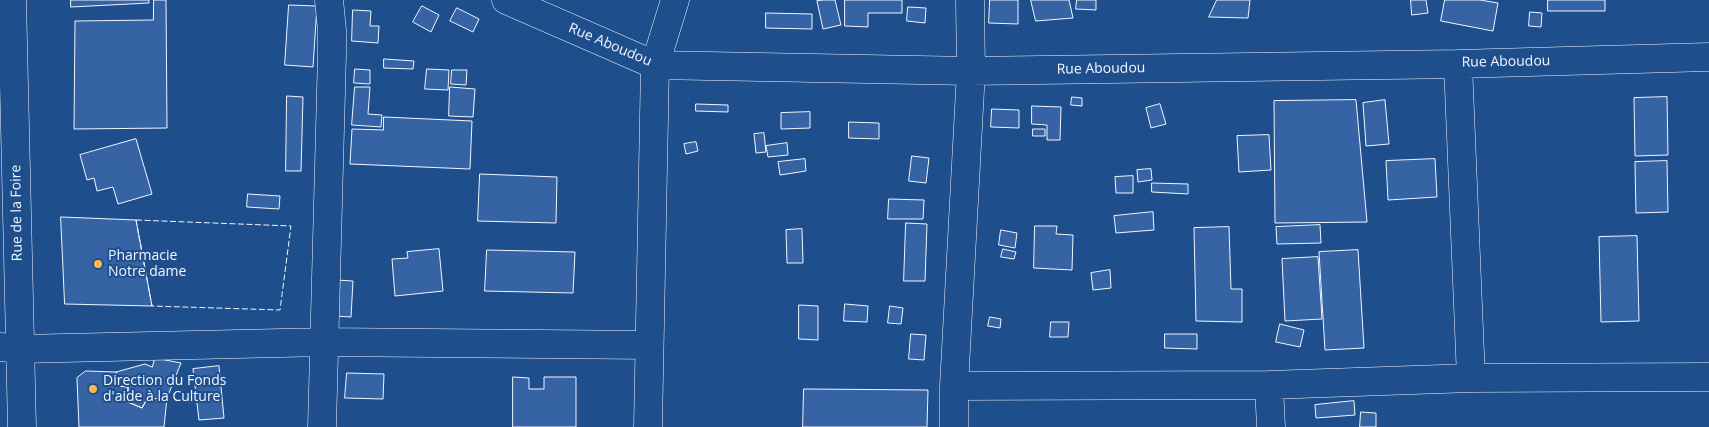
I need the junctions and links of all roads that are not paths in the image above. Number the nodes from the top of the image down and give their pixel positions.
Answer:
1 (12, 0) edge
2 (329, 0) edge
3 (506, 0) edge
4 (675, 0) edge
5 (970, 0) edge
6 (1709, 57) edge
7 (1458, 64) junction
8 (655, 65) junction
9 (971, 71) junction
10 (324, 342) junction
11 (649, 345) junction
12 (10, 348) edge
13 (1709, 377) edge
14 (1472, 378) junction
15 (1269, 385) junction
16 (954, 386) junction
17 (22, 427) edge
18 (322, 427) edge
19 (648, 427) edge
20 (954, 427) edge
21 (1271, 427) edge

1 - 12 street, Rue de la Foire
2 - 10 street
3 - 8 street, Rue Aboudou
4 - 8 street
5 - 9 street
6 - 7 street, Rue Aboudou
7 - 9 street, Rue Aboudou
7 - 14 street
8 - 9 street, Rue Aboudou
8 - 11 street
9 - 16 street
10 - 11 street
10 - 12 street
10 - 18 street
11 - 19 street
12 - 17 street, Rue de la Foire
13 - 14 street
14 - 15 street
15 - 16 street
15 - 21 street
16 - 20 street

